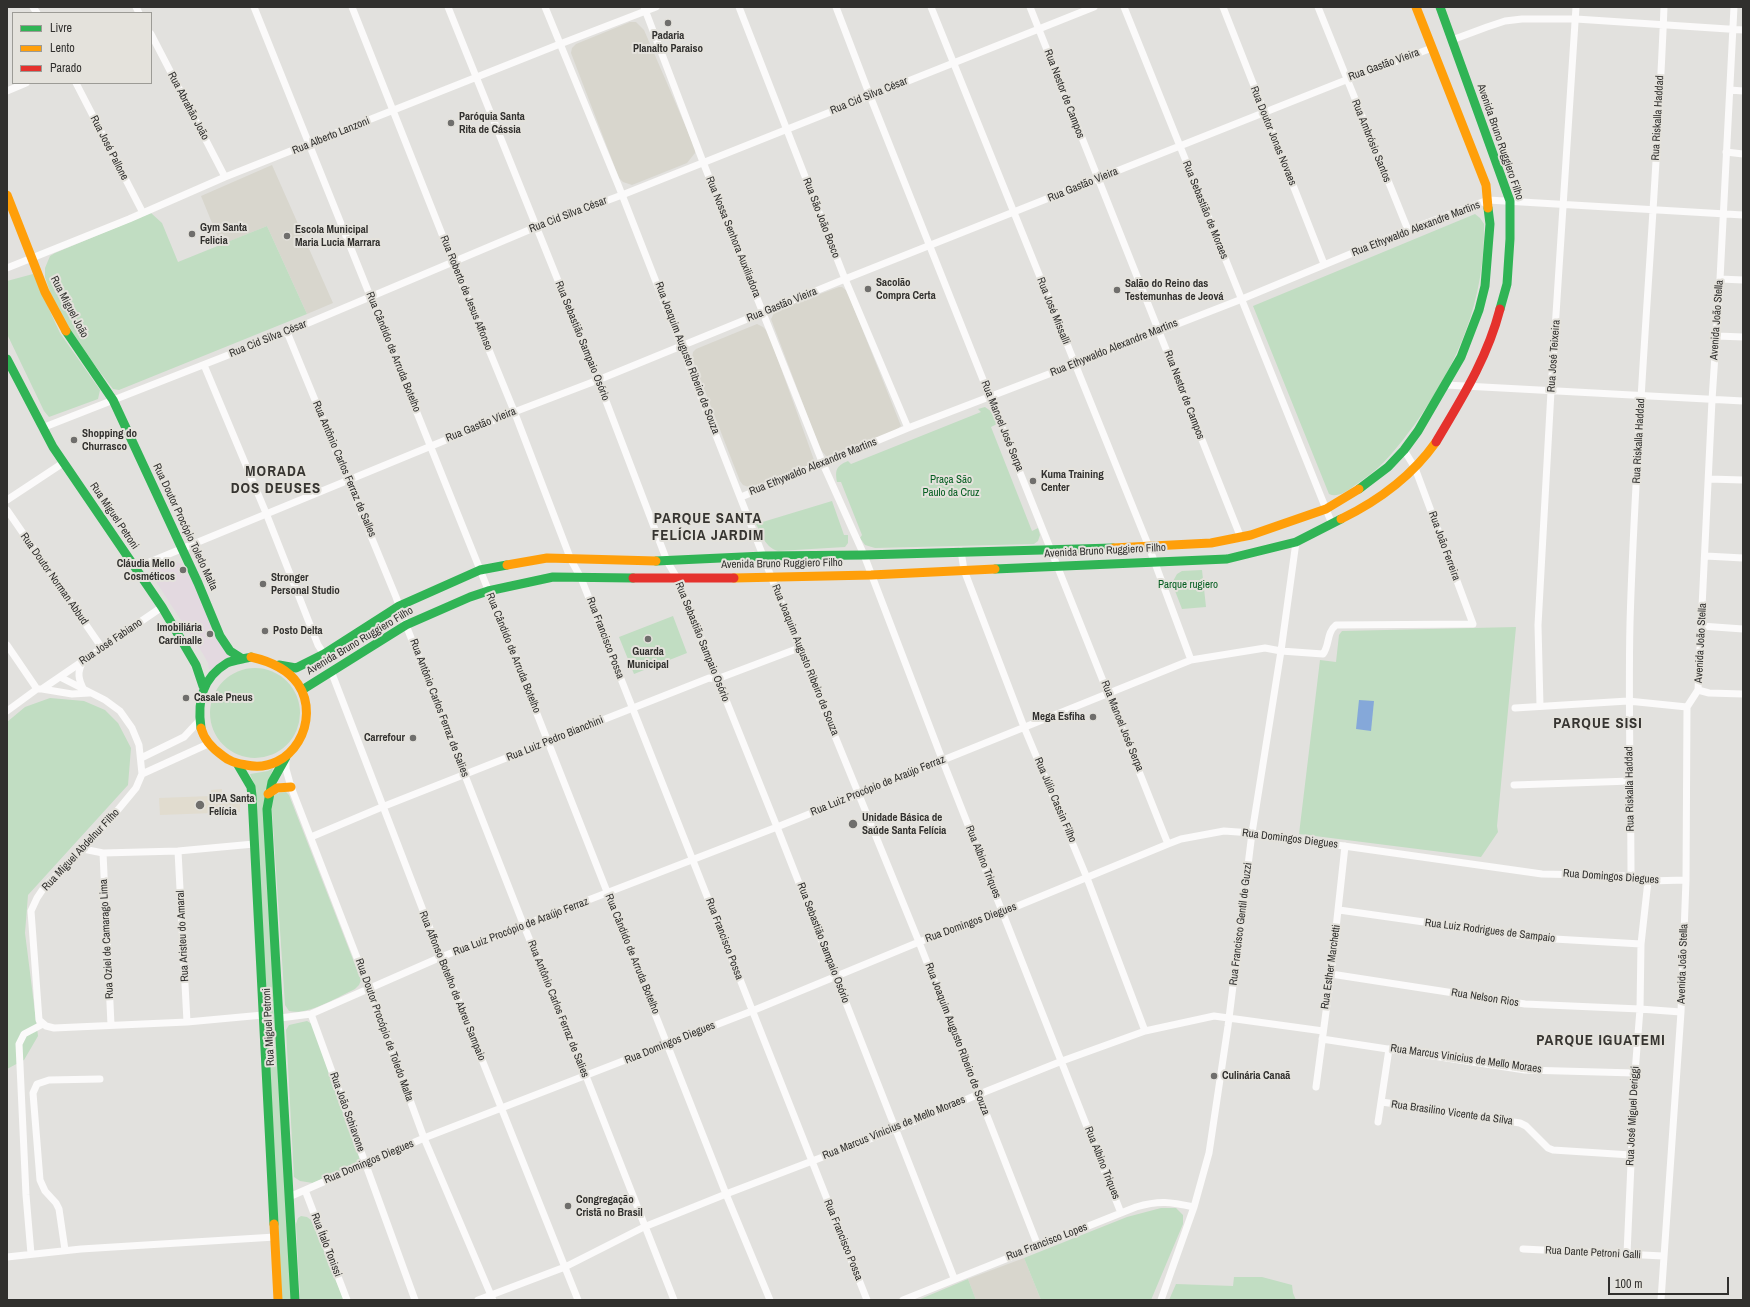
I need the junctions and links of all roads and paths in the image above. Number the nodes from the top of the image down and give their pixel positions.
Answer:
1 (254, 7) edge
2 (352, 7) edge
3 (448, 7) edge
4 (545, 7) edge
5 (656, 7) edge
6 (739, 7) edge
7 (836, 7) edge
8 (931, 7) edge
9 (1030, 7) edge
10 (1094, 7) edge
11 (1124, 7) edge
12 (1223, 7) edge
13 (1318, 7) edge
14 (1416, 7) edge
15 (1440, 7) edge
16 (1576, 7) edge
17 (1664, 7) edge
18 (1734, 7) edge
19 (645, 9) edge
20 (1576, 19) junction
21 (1664, 24) junction
22 (1733, 29) junction
23 (1038, 30) junction
24 (1743, 30) edge
25 (152, 36) edge
26 (1452, 40) junction
27 (560, 44) junction
28 (1432, 48) junction
29 (954, 63) junction
30 (477, 76) junction
31 (1346, 80) junction
32 (24, 84) edge
33 (77, 84) edge
34 (1730, 90) junction
35 (7, 91) edge
36 (1743, 91) edge
37 (870, 96) junction
38 (394, 110) junction
39 (1263, 112) junction
40 (787, 130) junction
41 (309, 145) junction
42 (1179, 146) junction
43 (1726, 152) junction
44 (1743, 154) edge
45 (703, 162) junction
46 (225, 177) junction
47 (1097, 179) junction
48 (7, 195) edge
49 (622, 195) junction
50 (1488, 200) junction
51 (1510, 201) junction
52 (1563, 204) junction
53 (1652, 209) junction
54 (143, 213) junction
55 (1013, 213) junction
56 (1723, 214) junction
57 (1743, 215) edge
58 (536, 227) junction
59 (1408, 230) junction
60 (931, 246) junction
61 (33, 258) junction
62 (453, 262) junction
63 (1324, 264) junction
64 (7, 268) edge
65 (845, 279) junction
66 (1720, 280) junction
67 (1743, 280) edge
68 (370, 296) junction
69 (1242, 299) junction
70 (763, 312) junction
71 (1158, 330) junction
72 (287, 332) junction
73 (1717, 336) junction
74 (1743, 337) edge
75 (682, 346) junction
76 (7, 359) edge
77 (1075, 364) junction
78 (204, 365) junction
79 (10, 369) edge
80 (598, 380) junction
81 (1446, 385) junction
82 (1470, 386) junction
83 (1551, 391) junction
84 (1641, 395) junction
85 (990, 397) junction
86 (113, 400) junction
87 (1712, 400) junction
88 (1743, 401) edge
89 (514, 411) junction
90 (42, 428) junction
91 (908, 428) junction
92 (431, 446) junction
93 (1404, 450) junction
94 (63, 462) junction
95 (823, 464) junction
96 (1415, 468) junction
97 (349, 479) junction
98 (1709, 479) junction
99 (1743, 480) edge
100 (741, 497) junction
101 (7, 500) edge
102 (1326, 509) junction
103 (7, 510) edge
104 (266, 514) junction
105 (1332, 524) junction
106 (1241, 538) junction
107 (1296, 542) junction
108 (1149, 547) junction
109 (182, 548) junction
110 (1051, 548) junction
111 (961, 551) junction
112 (864, 555) junction
113 (764, 556) junction
114 (1706, 556) junction
115 (1743, 558) edge
116 (571, 560) junction
117 (1153, 561) junction
118 (668, 562) junction
119 (1058, 566) junction
120 (135, 568) junction
121 (480, 570) junction
122 (964, 570) junction
123 (871, 575) junction
124 (771, 576) junction
125 (581, 578) junction
126 (676, 578) junction
127 (488, 590) junction
128 (400, 606) junction
129 (162, 607) junction
130 (1473, 624) joint
131 (406, 625) junction
132 (1701, 626) junction
133 (1743, 629) edge
134 (7, 645) edge
135 (102, 648) junction
136 (799, 648) junction
137 (1281, 651) junction
138 (324, 654) junction
139 (241, 658) junction
140 (1191, 660) junction
141 (83, 661) junction
142 (279, 665) junction
143 (331, 671) junction
144 (60, 677) junction
145 (717, 679) junction
146 (203, 686) junction
147 (39, 689) junction
148 (302, 690) junction
149 (1698, 690) junction
150 (88, 692) junction
151 (1109, 694) junction
152 (1743, 694) edge
153 (1628, 701) junction
154 (1540, 706) junction
155 (1515, 708) dead end
156 (1687, 708) junction
157 (632, 709) junction
158 (7, 711) edge
159 (198, 721) junction
160 (1024, 727) junction
161 (548, 741) junction
162 (208, 744) junction
163 (286, 757) junction
164 (141, 758) junction
165 (942, 759) junction
166 (238, 764) junction
167 (142, 774) junction
168 (465, 775) junction
169 (1631, 781) junction
170 (1514, 785) dead end
171 (291, 787) junction
172 (859, 793) junction
173 (268, 794) junction
174 (382, 807) junction
175 (777, 827) junction
176 (1252, 833) junction
177 (312, 837) junction
178 (254, 844) junction
179 (1168, 844) junction
180 (1345, 846) junction
181 (83, 849) junction
182 (178, 850) junction
183 (103, 853) junction
184 (693, 858) junction
185 (1631, 876) junction
186 (1087, 878) junction
187 (1686, 880) junction
188 (1648, 881) junction
189 (608, 893) junction
190 (1339, 910) junction
191 (1003, 912) junction
192 (524, 926) junction
193 (919, 942) junction
194 (1642, 944) junction
195 (441, 957) junction
196 (1331, 974) junction
197 (836, 978) junction
198 (369, 988) junction
199 (1640, 1008) junction
200 (752, 1011) junction
201 (1680, 1012) junction
202 (311, 1014) junction
203 (263, 1015) junction
204 (1229, 1017) junction
205 (280, 1018) junction
206 (187, 1022) junction
207 (43, 1024) junction
208 (111, 1025) junction
209 (1145, 1031) junction
210 (1323, 1031) junction
211 (1322, 1039) junction
212 (668, 1044) junction
213 (1389, 1049) junction
214 (1062, 1061) junction
215 (1635, 1073) junction
216 (586, 1076) junction
217 (100, 1079) dead end
218 (1316, 1087) dead end
219 (978, 1094) junction
220 (1382, 1102) junction
221 (501, 1109) junction
222 (1378, 1122) dead end
223 (896, 1129) junction
224 (424, 1138) junction
225 (1631, 1155) junction
226 (812, 1161) junction
227 (365, 1164) junction
228 (305, 1190) junction
229 (726, 1194) junction
230 (289, 1197) junction
231 (1194, 1207) junction
232 (1121, 1213) junction
233 (644, 1227) junction
234 (275, 1237) junction
235 (1038, 1246) junction
236 (1523, 1249) dead end
237 (65, 1250) junction
238 (31, 1254) junction
239 (1627, 1254) junction
240 (1663, 1256) junction
241 (7, 1257) edge
242 (565, 1267) junction
243 (954, 1278) junction
244 (492, 1298) edge
245 (278, 1300) edge
246 (295, 1300) edge
247 (347, 1300) edge
248 (415, 1300) edge
249 (478, 1300) edge
250 (578, 1300) edge
251 (674, 1300) edge
252 (770, 1300) edge
253 (867, 1300) edge
254 (903, 1300) edge
255 (1161, 1300) edge
256 (1661, 1300) edge

1 - 41 street, Rua Cândido de Arruda Botelho
2 - 38 street, Rua Roberto de Jesus Affonso
3 - 30 street, Rua Sebastião Sampaio Osório
4 - 27 street, Rua Joaquim Augusto Ribeiro de Souza
5 - 19 street, Rua Alberto Lanzoni
6 - 40 street, Rua São João Bosco
7 - 37 street, Rua Manoel José Serpa
8 - 29 street, Rua José Missalli
9 - 23 street, Rua Nestor de Campos
10 - 23 street, Rua Cid Silva César
11 - 42 street, Rua Sebastião de Moraes
12 - 39 street, Rua Doutor Jonas Novaes
13 - 31 street, Rua Ambrósio Santos
14 - 28 main road, Avenida Bruno Ruggiero Filho
15 - 26 main road, Avenida Bruno Ruggiero Filho
16 - 20 street, Rua José Teixeira
17 - 21 street, Rua Riskalla Haddad
18 - 22 street, Avenida João Stella
19 - 27 street, Rua Alberto Lanzoni
19 - 45 street, Rua Nossa Senhora Auxiliadora
20 - 21 street
20 - 26 street
20 - 52 street, Rua José Teixeira
21 - 22 street
21 - 53 street, Rua Riskalla Haddad
22 - 24 street
22 - 34 street, Avenida João Stella
23 - 29 street, Rua Cid Silva César
23 - 47 street, Rua Nestor de Campos
25 - 46 street, Rua Abrahão João
26 - 51 main road, Avenida Bruno Ruggiero Filho
27 - 30 street, Rua Alberto Lanzoni
27 - 49 street, Rua Joaquim Augusto Ribeiro de Souza
28 - 31 street, Rua Gastão Vieira
28 - 50 main road, Avenida Bruno Ruggiero Filho
29 - 37 street, Rua Cid Silva César
29 - 55 street, Rua José Missalli
30 - 38 street, Rua Alberto Lanzoni
30 - 58 street, Rua Sebastião Sampaio Osório
31 - 39 street, Rua Gastão Vieira
31 - 59 street, Rua Ambrósio Santos
32 - 35 street
33 - 54 street, Rua José Pallone
34 - 36 street
34 - 43 street, Avenida João Stella
37 - 40 street, Rua Cid Silva César
37 - 60 street, Rua Manoel José Serpa
38 - 41 street, Rua Alberto Lanzoni
38 - 62 street, Rua Roberto de Jesus Affonso
39 - 42 street, Rua Gastão Vieira
39 - 63 street, Rua Doutor Jonas Novaes
40 - 45 street, Rua Cid Silva César
40 - 65 street, Rua São João Bosco
41 - 46 street, Rua Alberto Lanzoni
41 - 68 street, Rua Cândido de Arruda Botelho
42 - 47 street, Rua Gastão Vieira
42 - 69 street, Rua Sebastião de Moraes
43 - 44 street
43 - 56 street, Avenida João Stella
45 - 49 street, Rua Cid Silva César
45 - 70 street, Rua Nossa Senhora Auxiliadora
46 - 54 street, Rua Alberto Lanzoni
47 - 55 street, Rua Gastão Vieira
47 - 71 street, Rua Nestor de Campos
48 - 61 main road, Rua Miguel João
49 - 58 street, Rua Cid Silva César
49 - 75 street, Rua Joaquim Augusto Ribeiro de Souza
50 - 51 street
50 - 59 street, Rua Ethywaldo Alexandre Martins
50 - 81 main road, Avenida Bruno Ruggiero Filho
51 - 52 street
51 - 82 main road, Avenida Bruno Ruggiero Filho
52 - 53 street
52 - 83 street, Rua José Teixeira
53 - 56 street
53 - 84 street, Rua Riskalla Haddad
54 - 61 street, Rua Alberto Lanzoni
55 - 60 street, Rua Gastão Vieira
55 - 77 street, Rua José Missalli
56 - 57 street
56 - 66 street, Avenida João Stella
58 - 62 street, Rua Cid Silva César
58 - 80 street, Rua Sebastião Sampaio Osório
59 - 63 street, Rua Ethywaldo Alexandre Martins
60 - 65 street, Rua Gastão Vieira
60 - 85 street, Rua Manoel José Serpa
61 - 64 street, Rua Alberto Lanzoni
61 - 86 main road, Rua Miguel João
62 - 68 street, Rua Cid Silva César
62 - 89 street, Rua Roberto de Jesus Affonso
63 - 69 street, Rua Ethywaldo Alexandre Martins
65 - 70 street, Rua Gastão Vieira
65 - 91 street, Rua São João Bosco
66 - 67 street
66 - 73 street, Avenida João Stella
68 - 72 street, Rua Cid Silva César
68 - 92 street, Rua Cândido de Arruda Botelho
69 - 71 street, Rua Ethywaldo Alexandre Martins
69 - 102 street, Rua Sebastião de Moraes
70 - 75 street, Rua Gastão Vieira
70 - 95 street, Rua Nossa Senhora Auxiliadora
71 - 77 street, Rua Ethywaldo Alexandre Martins
71 - 106 street, Rua Nestor de Campos
72 - 78 street, Rua Cid Silva César
72 - 97 street, Rua Antônio Carlos Ferraz de Salles
73 - 74 street
73 - 87 street, Avenida João Stella
75 - 80 street, Rua Gastão Vieira
75 - 100 street, Rua Joaquim Augusto Ribeiro de Souza
76 - 79 main road, Rua Miguel Petroni
77 - 85 street, Rua Ethywaldo Alexandre Martins
77 - 108 street, Rua José Missalli
78 - 86 street, Rua Cid Silva César
78 - 104 street
79 - 90 main road, Rua Miguel Petroni
80 - 89 street, Rua Gastão Vieira
80 - 118 street, Rua Sebastião Sampaio Osório
81 - 82 street
81 - 93 main road, Avenida Bruno Ruggiero Filho
82 - 83 street
82 - 96 main road, Avenida Bruno Ruggiero Filho
83 - 84 street
83 - 154 street, Rua José Teixeira
84 - 87 street
84 - 153 street, Rua Riskalla Haddad
85 - 91 street, Rua Ethywaldo Alexandre Martins
85 - 110 street, Rua Manoel José Serpa
86 - 90 street, Rua Cid Silva César
86 - 109 main road, Rua Doutor Procópio Toledo Malta
87 - 88 street
87 - 98 street, Avenida João Stella
89 - 92 street, Rua Gastão Vieira
89 - 116 street, Rua Roberto de Jesus Affonso
90 - 94 main road, Rua Miguel Petroni
91 - 95 street, Rua Ethywaldo Alexandre Martins
92 - 97 street, Rua Gastão Vieira
92 - 121 street, Rua Cândido de Arruda Botelho
93 - 96 street, Rua João Ferreira
93 - 102 main road, Avenida Bruno Ruggiero Filho
94 - 101 street
94 - 120 main road, Rua Miguel Petroni
95 - 100 street, Rua Ethywaldo Alexandre Martins
95 - 112 street, Rua Nossa Senhora Auxiliadora
96 - 105 main road, Avenida Bruno Ruggiero Filho
96 - 130 street, Rua João Ferreira
97 - 104 street, Rua Gastão Vieira
97 - 128 street, Rua Antônio Carlos Ferraz de Salles
98 - 99 street
98 - 114 street, Avenida João Stella
100 - 113 street, Rua Joaquim Augusto Ribeiro de Souza
102 - 105 street, Rua Sebastião de Moraes
102 - 106 main road, Avenida Bruno Ruggiero Filho
103 - 135 street, Rua Doutor Norman Abbud
104 - 109 street, Rua Gastão Vieira
104 - 138 street
105 - 107 main road, Avenida Bruno Ruggiero Filho
106 - 108 main road, Avenida Bruno Ruggiero Filho
107 - 117 main road, Avenida Bruno Ruggiero Filho
107 - 137 street, Rua Francisco Gentil de Guzzi
108 - 110 main road, Avenida Bruno Ruggiero Filho
108 - 117 street, Rua José Missalli
109 - 120 street, Rua Gastão Vieira
109 - 139 main road, Rua Doutor Procópio Toledo Malta
110 - 111 main road, Avenida Bruno Ruggiero Filho
110 - 119 street, Rua Manoel José Serpa
111 - 112 main road, Avenida Bruno Ruggiero Filho
111 - 122 street, Rua Júlio Cassin Filho
112 - 113 main road, Avenida Bruno Ruggiero Filho
112 - 123 street, Rua Albino Triques
113 - 118 main road, Avenida Bruno Ruggiero Filho
113 - 124 street, Rua Joaquim Augusto Ribeiro de Souza
114 - 115 street
114 - 132 street, Avenida João Stella
116 - 118 main road, Avenida Bruno Ruggiero Filho
116 - 121 main road, Avenida Bruno Ruggiero Filho
116 - 125 street, Rua Roberto de Jesus Affonso
117 - 119 main road, Avenida Bruno Ruggiero Filho
117 - 140 street, Rua José Missalli
118 - 126 street, Rua Sebastião Sampaio Osório
119 - 122 main road, Avenida Bruno Ruggiero Filho
119 - 151 street, Rua Manoel José Serpa
120 - 129 main road, Rua Miguel Petroni
121 - 127 street, Rua Cândido de Arruda Botelho
121 - 128 main road, Avenida Bruno Ruggiero Filho
122 - 123 main road, Avenida Bruno Ruggiero Filho
122 - 160 street, Rua Júlio Cassin Filho
123 - 124 main road, Avenida Bruno Ruggiero Filho
123 - 165 street, Rua Albino Triques
124 - 126 main road, Avenida Bruno Ruggiero Filho
124 - 136 street, Rua Joaquim Augusto Ribeiro de Souza
125 - 126 main road, Avenida Bruno Ruggiero Filho
125 - 127 main road, Avenida Bruno Ruggiero Filho
125 - 157 street, Rua Francisco Possa
126 - 145 street, Rua Sebastião Sampaio Osório
127 - 131 main road, Avenida Bruno Ruggiero Filho
127 - 161 street, Rua Cândido de Arruda Botelho
128 - 131 street, Rua Antônio Carlos Ferraz de Salies
128 - 138 main road, Avenida Bruno Ruggiero Filho
129 - 135 street, Rua José Fabiano
129 - 146 main road, Rua Miguel Petroni
130 - 137 street, Rua Luiz Procópio de Araújo Ferraz
131 - 143 main road, Avenida Bruno Ruggiero Filho
131 - 168 street, Rua Antônio Carlos Ferraz de Salies
132 - 133 street
132 - 149 street, Avenida João Stella
134 - 147 street
135 - 141 street, Rua José Fabiano
136 - 145 street, Rua Luiz Pedro Bianchini
136 - 172 street, Rua Joaquim Augusto Ribeiro de Souza
137 - 140 street, Rua Luiz Procópio de Araújo Ferraz
137 - 176 street, Rua Francisco Gentil de Guzzi
138 - 142 main road, Avenida Bruno Ruggiero Filho
139 - 142 main road
139 - 146 main road
140 - 151 street, Rua Luiz Procópio de Araújo Ferraz
141 - 144 street, Rua José Fabiano
141 - 150 street
142 - 148 main road
143 - 148 main road, Avenida Bruno Ruggiero Filho
143 - 174 street, Rua Affonso Botelho de Abreu Sampaio
144 - 147 street
144 - 150 street
145 - 157 street, Rua Luiz Pedro Bianchini
145 - 175 street, Rua Sebastião Sampaio Osório
146 - 159 main road
147 - 150 street
147 - 158 street
148 - 163 main road
149 - 152 street
149 - 156 street, Avenida João Stella
150 - 164 street
151 - 160 street, Rua Luiz Procópio de Araújo Ferraz
151 - 179 street, Rua Manoel José Serpa
153 - 154 street
153 - 156 street
153 - 169 street, Rua Riskalla Haddad
154 - 155 street
156 - 187 street, Avenida João Stella
157 - 161 street, Rua Luiz Pedro Bianchini
157 - 184 street, Rua Francisco Possa
159 - 162 main road
159 - 164 street
160 - 165 street, Rua Luiz Procópio de Araújo Ferraz
160 - 186 street, Rua Júlio Cassin Filho
161 - 168 street, Rua Luiz Pedro Bianchini
161 - 189 street, Rua Cândido de Arruda Botelho
162 - 166 main road
162 - 167 street
163 - 166 main road
163 - 171 street, Rua Doutor Procópio de Toledo Malta
163 - 173 main road, Rua Miguel Petroni
164 - 167 street
165 - 172 street, Rua Luiz Procópio de Araújo Ferraz
165 - 191 street, Rua Albino Triques
166 - 178 main road, Rua Miguel Petroni
167 - 181 street, Rua Miguel Abdelnur Filho
168 - 174 street, Rua Luiz Pedro Bianchini
168 - 192 street, Rua Antônio Carlos Ferraz de Salies
169 - 170 street
169 - 185 street, Rua Riskalla Haddad
171 - 173 main road
171 - 177 street, Rua Doutor Procópio de Toledo Malta
172 - 175 street, Rua Luiz Procópio de Araújo Ferraz
172 - 193 street, Rua Joaquim Augusto Ribeiro de Souza
173 - 205 main road, Rua Miguel Petroni
174 - 177 street, Rua Luiz Pedro Bianchini
174 - 195 street, Rua Affonso Botelho de Abreu Sampaio
175 - 184 street, Rua Luiz Procópio de Araújo Ferraz
175 - 197 street, Rua Sebastião Sampaio Osório
176 - 179 street, Rua Domingos Diegues
176 - 180 street, Rua Domingos Diegues
176 - 204 street, Rua Francisco Gentil de Guzzi
177 - 198 street, Rua Doutor Procópio de Toledo Malta
178 - 182 street
178 - 203 main road, Rua Miguel Petroni
179 - 186 street, Rua Domingos Diegues
180 - 185 street, Rua Domingos Diegues
180 - 190 street, Rua Esther Marchetti
181 - 183 street
181 - 207 street, Rua Miguel Abdelnur Filho
182 - 183 street
182 - 206 street, Rua Aristeu do Amaral
183 - 208 street, Rua Oziel de Camarago Lima
184 - 189 street, Rua Luiz Procópio de Araújo Ferraz
184 - 200 street, Rua Francisco Possa
185 - 188 street, Rua Domingos Diegues
186 - 191 street, Rua Domingos Diegues
186 - 209 street, Rua Júlio Cassin Filho
187 - 188 street, Rua Domingos Diegues
187 - 201 street, Avenida João Stella
188 - 194 street, Rua José Miguel Deriggi
189 - 192 street, Rua Luiz Procópio de Araújo Ferraz
189 - 212 street, Rua Cândido de Arruda Botelho
190 - 194 street, Rua Luiz Rodrigues de Sampaio
190 - 196 street, Rua Esther Marchetti
191 - 193 street, Rua Domingos Diegues
191 - 214 street, Rua Albino Triques
192 - 195 street, Rua Luiz Procópio de Araújo Ferraz
192 - 216 street, Rua Antônio Carlos Ferraz de Salies
193 - 197 street, Rua Domingos Diegues
193 - 219 street, Rua Joaquim Augusto Ribeiro de Souza
194 - 199 street, Rua José Miguel Deriggi
195 - 198 street, Rua Luiz Procópio de Araújo Ferraz
195 - 221 street, Rua Affonso Botelho de Abreu Sampaio
196 - 199 street, Rua Nelson Rios
196 - 210 street, Rua Esther Marchetti
197 - 200 street, Rua Domingos Diegues
197 - 223 street, Rua Sebastião Sampaio Osório
198 - 202 street, Rua Luiz Procópio de Araújo Ferraz
198 - 224 street, Rua Doutor Procópio de Toledo Malta
199 - 201 street, Rua Nelson Rios
199 - 215 street, Rua José Miguel Deriggi
200 - 212 street, Rua Domingos Diegues
200 - 226 street, Rua Francisco Possa
201 - 240 street, Avenida João Stella
202 - 205 street, Rua Luiz Procópio de Araújo Ferraz
202 - 227 street, Rua João Schiavone
203 - 206 street
203 - 234 main road, Rua Miguel Petroni
204 - 209 street, Rua Marcus Vinicius de Mello Moraes
204 - 210 street, Rua Marcus Vinicius de Mello Moraes
204 - 231 street, Rua Francisco Gentil de Guzzi
205 - 230 main road, Rua Miguel Petroni
206 - 208 street
207 - 208 street
207 - 238 street
209 - 214 street, Rua Marcus Vinicius de Mello Moraes
210 - 211 street, Rua Esther Marchetti
211 - 213 street, Rua Marcus Vinicius de Mello Moraes
211 - 218 street, Rua Esther Marchetti
212 - 216 street, Rua Domingos Diegues
212 - 229 street, Rua Cândido de Arruda Botelho
213 - 215 street, Rua Marcus Vinicius de Mello Moraes
213 - 220 street
214 - 219 street, Rua Marcus Vinicius de Mello Moraes
214 - 232 street, Rua Albino Triques
215 - 225 street, Rua José Miguel Deriggi
216 - 221 street, Rua Domingos Diegues
216 - 233 street, Rua Antônio Carlos Ferraz de Salies
217 - 237 street
219 - 223 street, Rua Marcus Vinicius de Mello Moraes
219 - 235 street, Rua Joaquim Augusto Ribeiro de Souza
220 - 222 street
220 - 225 street, Rua Brasilino Vicente da Silva
221 - 224 street, Rua Domingos Diegues
221 - 242 street, Rua Affonso Botelho de Abreu Sampaio
223 - 226 street, Rua Marcus Vinicius de Mello Moraes
223 - 243 street, Rua Sebastião Sampaio Osório
224 - 227 street, Rua Domingos Diegues
224 - 244 street, Rua Doutor Procópio de Toledo Malta
225 - 239 street, Rua José Miguel Deriggi
226 - 229 street, Rua Marcus Vinicius de Mello Moraes
226 - 253 street, Rua Francisco Possa
227 - 228 street, Rua Domingos Diegues
227 - 248 street, Rua João Schiavone
228 - 230 street, Rua Domingos Diegues
228 - 247 street, Rua Ítalo Tonissi
229 - 233 street, Rua Marcus Vinicius de Mello Moraes
229 - 252 street, Rua Cândido de Arruda Botelho
230 - 246 main road, Rua Miguel Petroni
231 - 232 street, Rua Francisco Lopes
231 - 255 street, Rua Francisco Gentil de Guzzi
232 - 235 street, Rua Francisco Lopes
233 - 242 street, Rua Marcus Vinicius de Mello Moraes
233 - 251 street, Rua Antônio Carlos Ferraz de Salies
234 - 237 street
234 - 245 main road, Rua Miguel Petroni
235 - 243 street, Rua Francisco Lopes
236 - 239 street, Rua Dante Petroni Galli
237 - 238 street
238 - 241 street
239 - 240 street, Rua Dante Petroni Galli
240 - 256 street, Avenida João Stella
242 - 244 street, Rua Marcus Vinicius de Mello Moraes
242 - 250 street, Rua Affonso Botelho de Abreu Sampaio
243 - 254 street, Rua Francisco Lopes
244 - 249 street, Rua Marcus Vinicius de Mello Moraes

